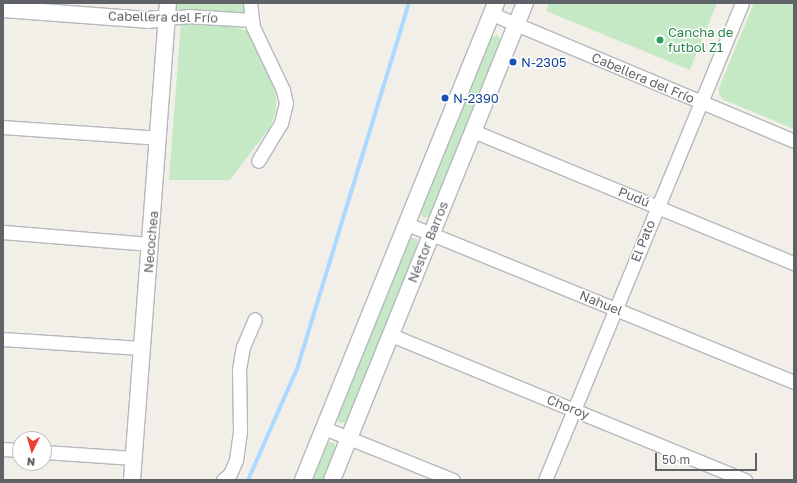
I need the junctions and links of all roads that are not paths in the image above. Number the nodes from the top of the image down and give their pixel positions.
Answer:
1 (250, 3) edge
2 (525, 3) edge
3 (742, 3) edge
4 (3, 9) edge
5 (494, 9) edge
6 (168, 11) edge
7 (251, 20) junction
8 (516, 24) junction
9 (701, 102) junction
10 (3, 127) edge
11 (473, 131) junction
12 (159, 138) junction
13 (794, 141) edge
14 (258, 161) dead end
15 (657, 207) junction
16 (407, 224) junction
17 (3, 232) edge
18 (432, 233) junction
19 (150, 244) junction
20 (794, 263) edge
21 (616, 309) junction
22 (255, 319) dead end
23 (390, 335) junction
24 (3, 339) edge
25 (142, 348) junction
26 (794, 382) edge
27 (574, 410) junction
28 (324, 428) junction
29 (349, 438) junction
30 (52, 453) edge
31 (134, 458) junction
32 (132, 480) edge
33 (223, 480) edge
34 (303, 480) edge
35 (332, 480) edge
36 (452, 480) edge
37 (545, 480) edge
38 (745, 480) edge

1 - 7 street
2 - 8 street, Néstor Barros
3 - 9 street, El Pato
4 - 6 street, Cabellera del Frío
5 - 8 street, Cabellera del Frío
5 - 16 street, Néstor Barros
6 - 7 street, Cabellera del Frío
6 - 12 street, Necochea
7 - 14 street
8 - 9 street, Cabellera del Frío
8 - 11 street, Néstor Barros
9 - 13 street, Cabellera del Frío
9 - 15 street, El Pato
10 - 12 street
11 - 15 street, Pudú
11 - 18 street, Néstor Barros
12 - 19 street, Necochea
15 - 20 street, Pudú
15 - 21 street, El Pato
16 - 18 street, Nahuel
16 - 28 street, Néstor Barros
17 - 19 street
18 - 21 street, Nahuel
18 - 23 street, Néstor Barros
19 - 25 street, Necochea
21 - 26 street, Nahuel
21 - 27 street, El Pato
22 - 33 street
23 - 27 street, Choroy
23 - 29 street, Néstor Barros
24 - 25 street
25 - 31 street, Necochea
27 - 37 street, El Pato
27 - 38 street, Choroy
28 - 29 street
28 - 34 street, Néstor Barros
29 - 35 street, Néstor Barros
29 - 36 street
30 - 31 street
31 - 32 street, Necochea

